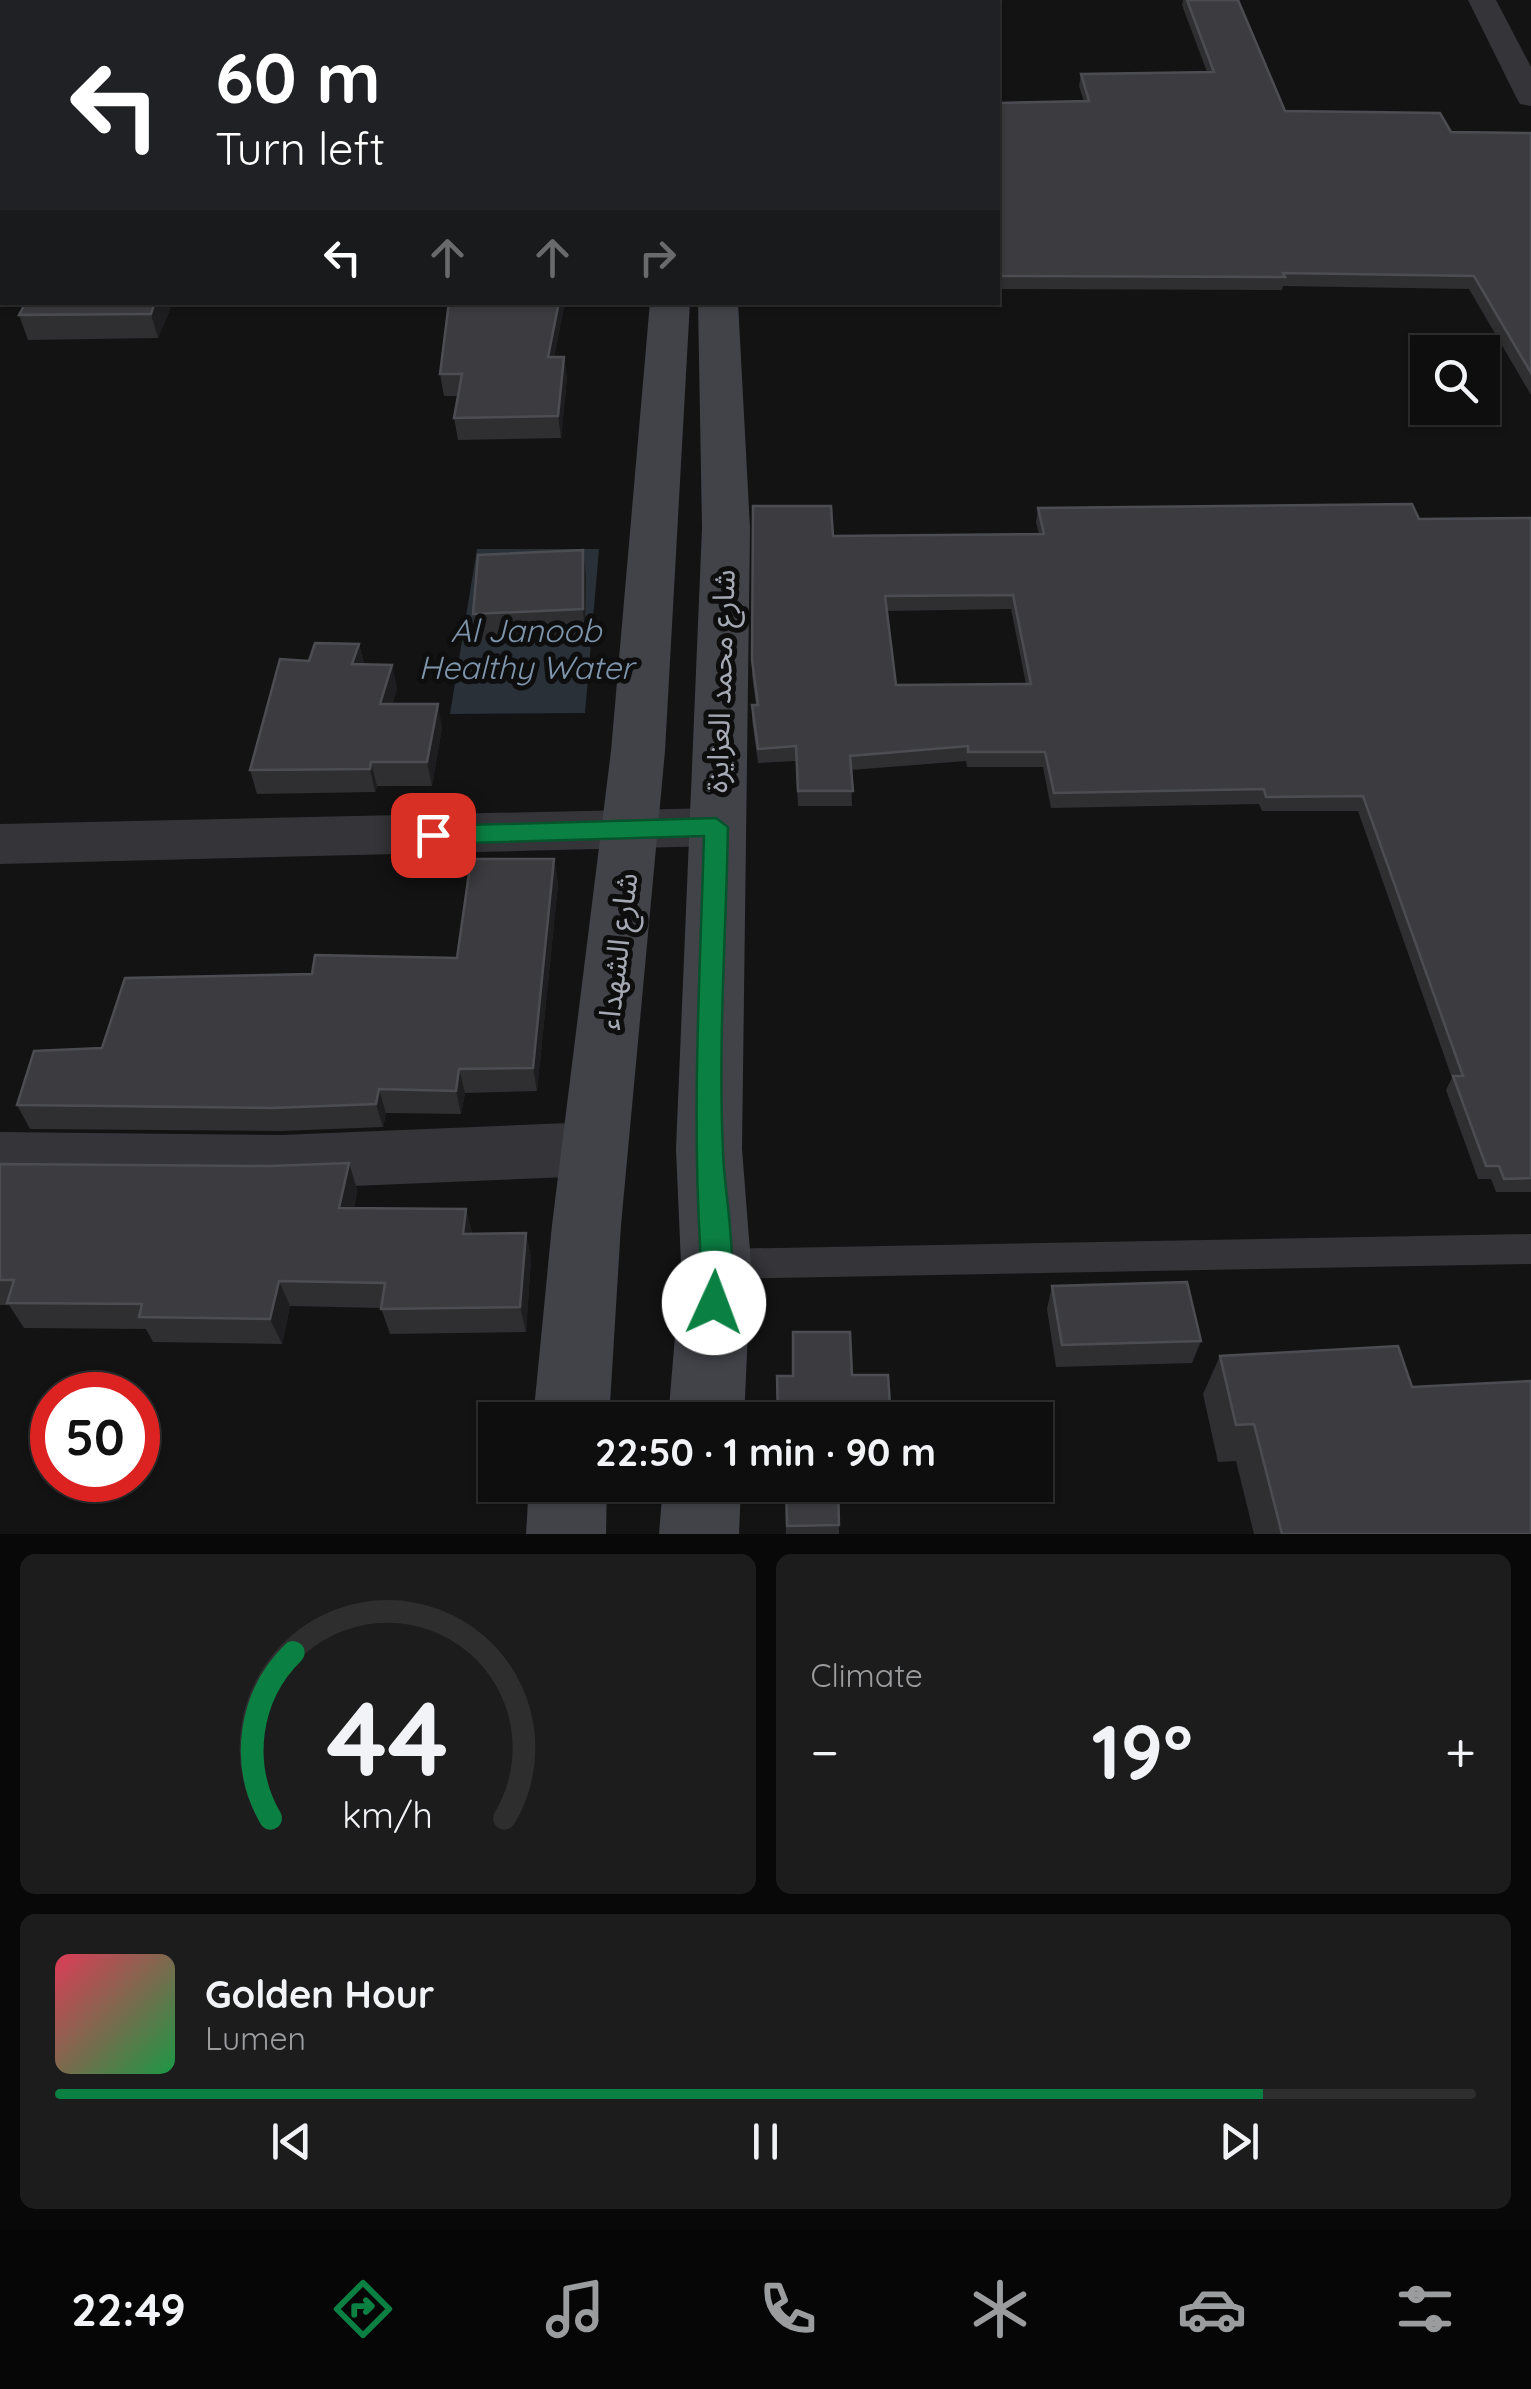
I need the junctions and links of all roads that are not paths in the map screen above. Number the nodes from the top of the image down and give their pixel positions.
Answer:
1 (1482, 0) edge
2 (1531, 97) edge
3 (670, 305) edge
4 (718, 305) edge
5 (716, 827) junction
6 (630, 832) junction
7 (0, 844) edge
8 (593, 1149) junction
9 (0, 1159) edge
10 (1531, 1250) edge
11 (716, 1264) junction
12 (573, 1402) edge
13 (707, 1402) edge
14 (567, 1502) edge
15 (701, 1502) edge
16 (566, 1534) edge
17 (699, 1534) edge

1 - 2 street
3 - 6 main road, شارع الشهداء
4 - 5 main road, شارع محمد العزايزة
5 - 6 street
5 - 11 main road, شارع محمد العزايزة
6 - 7 street
6 - 8 main road, شارع الشهداء
8 - 9 street
8 - 12 main road, شارع الشهداء
10 - 11 lane
11 - 13 main road, شارع محمد العزايزة
14 - 16 main road
15 - 17 main road

